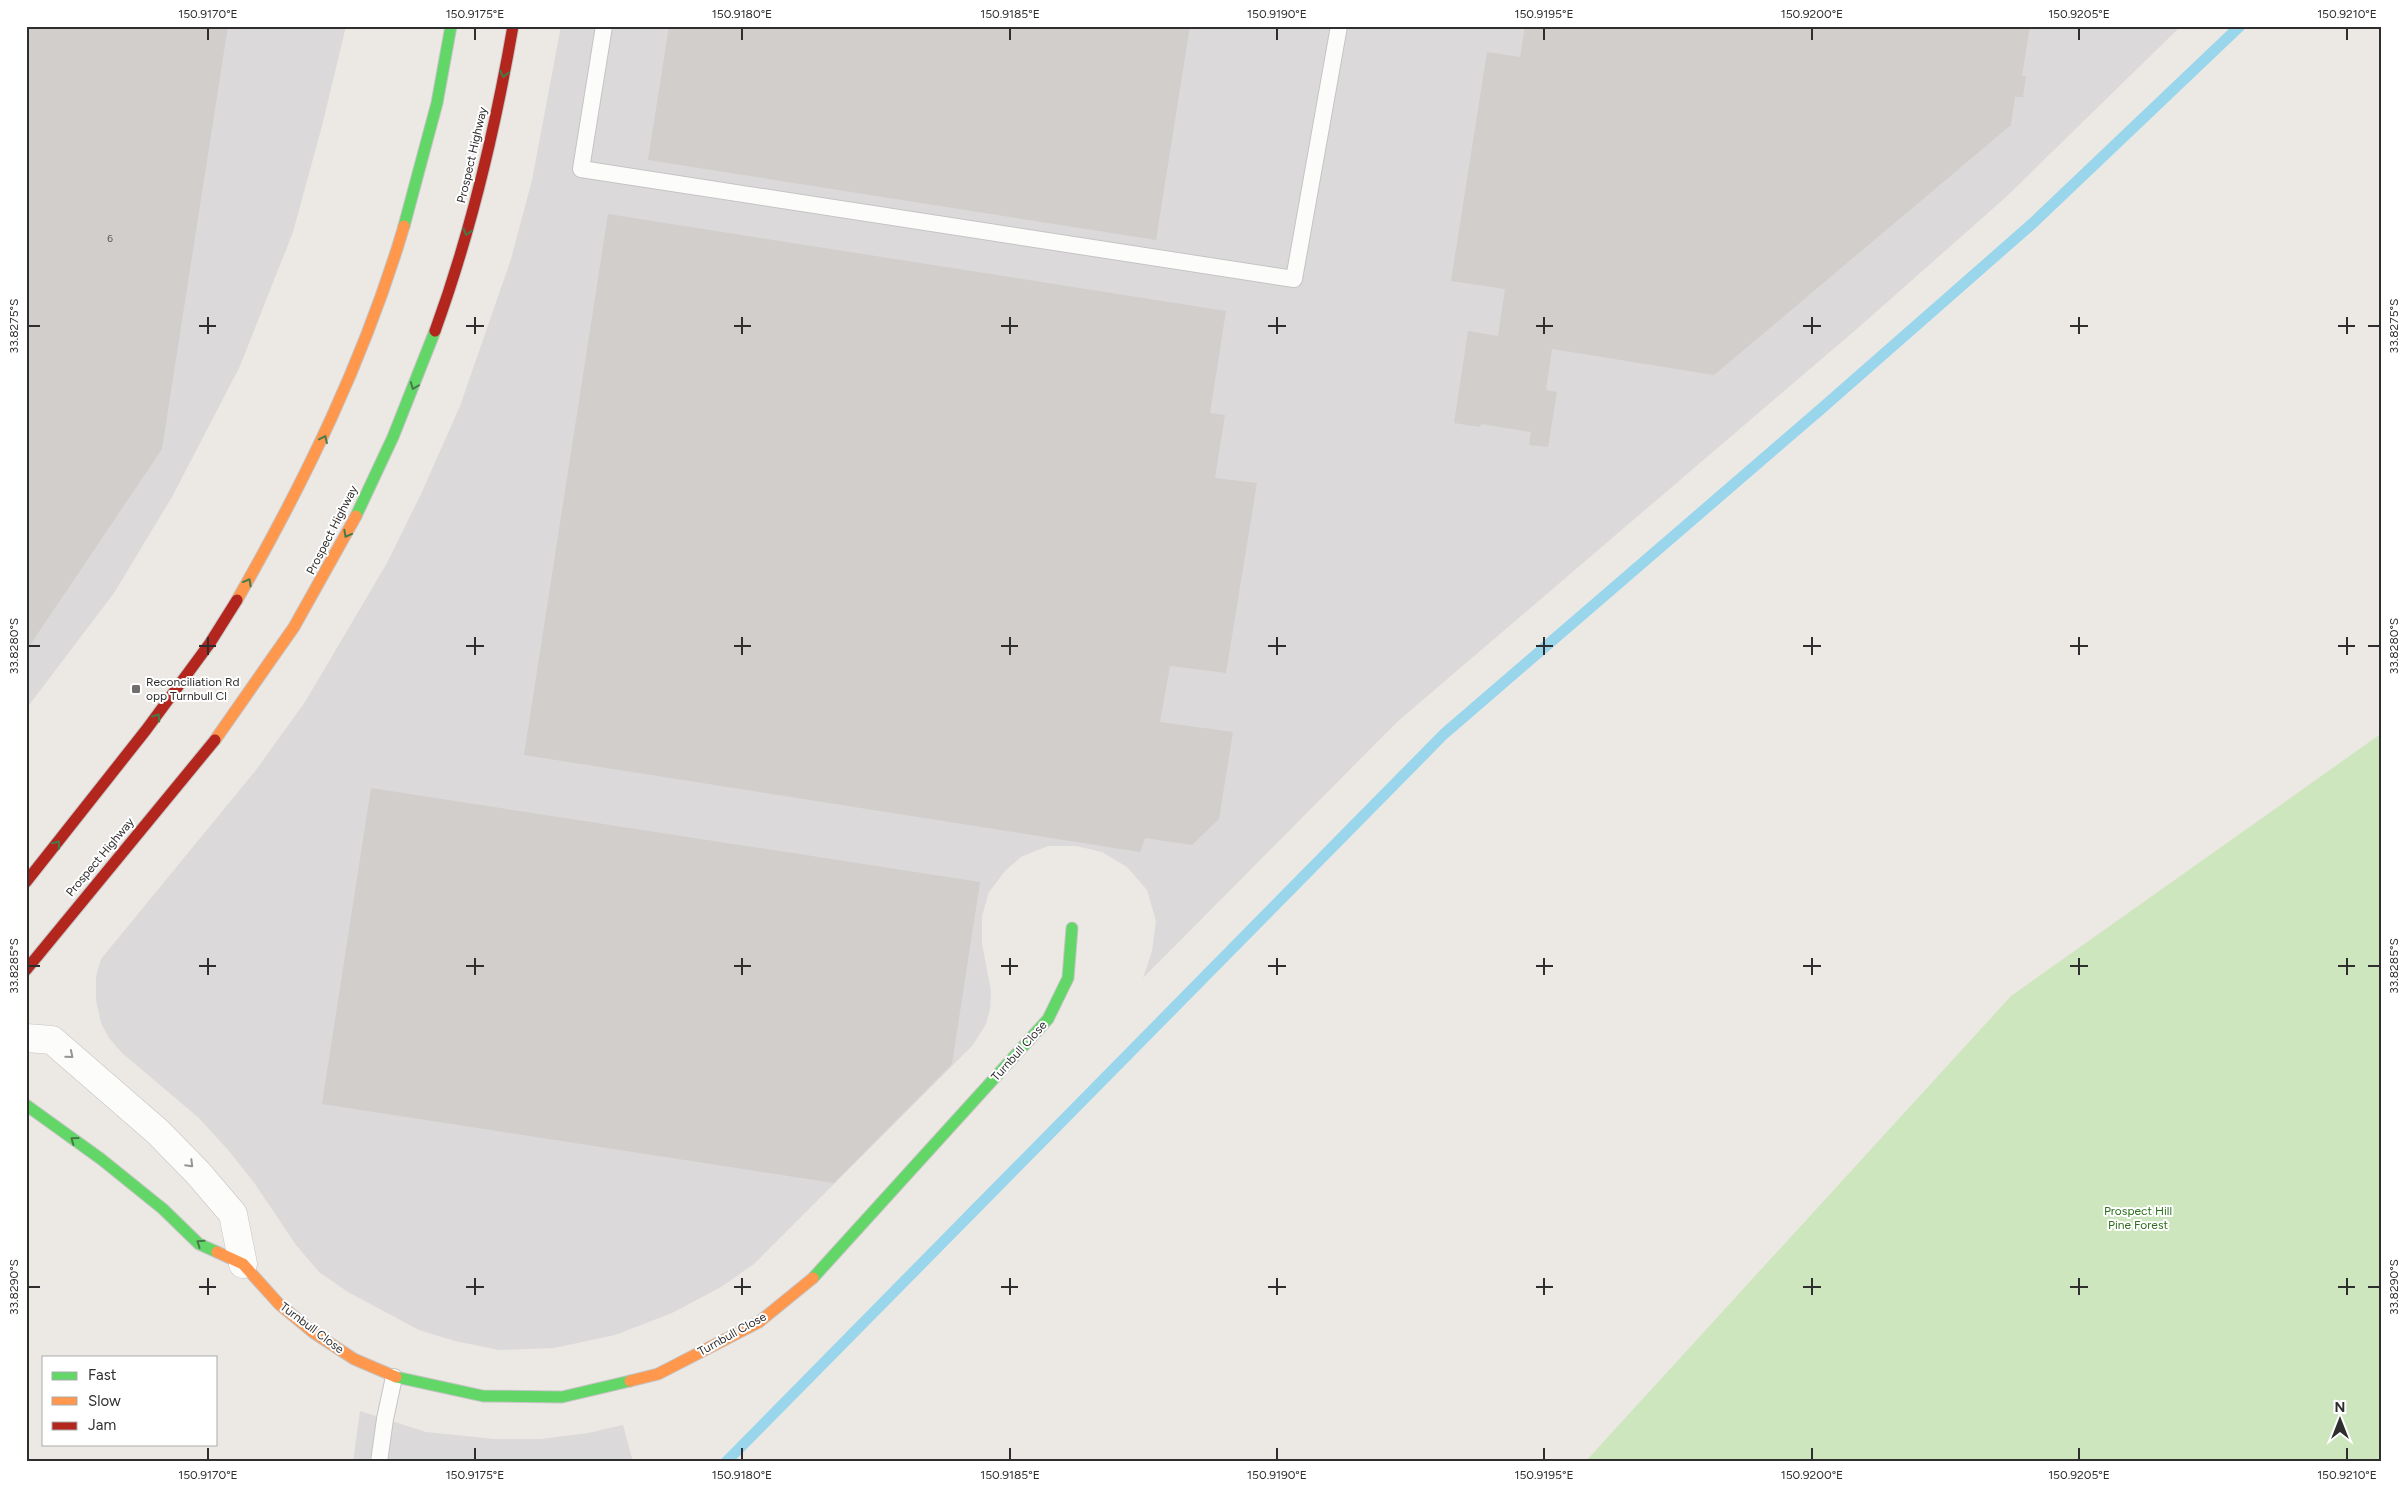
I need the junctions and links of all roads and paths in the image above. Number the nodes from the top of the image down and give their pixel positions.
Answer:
1 (451, 26) edge
2 (513, 26) edge
3 (604, 26) edge
4 (1339, 26) edge
5 (26, 882) edge
6 (1072, 928) dead end
7 (26, 970) edge
8 (26, 1038) edge
9 (26, 1105) edge
10 (243, 1264) junction
11 (394, 1377) junction
12 (379, 1462) edge

5 -> 1 main road
2 -> 7 main road, Prospect Highway
3 - 4 lane
6 - 11 main road, Turnbull Close
8 -> 10 street
10 -> 9 main road, Turnbull Close
10 - 11 main road, Turnbull Close
11 - 12 lane

